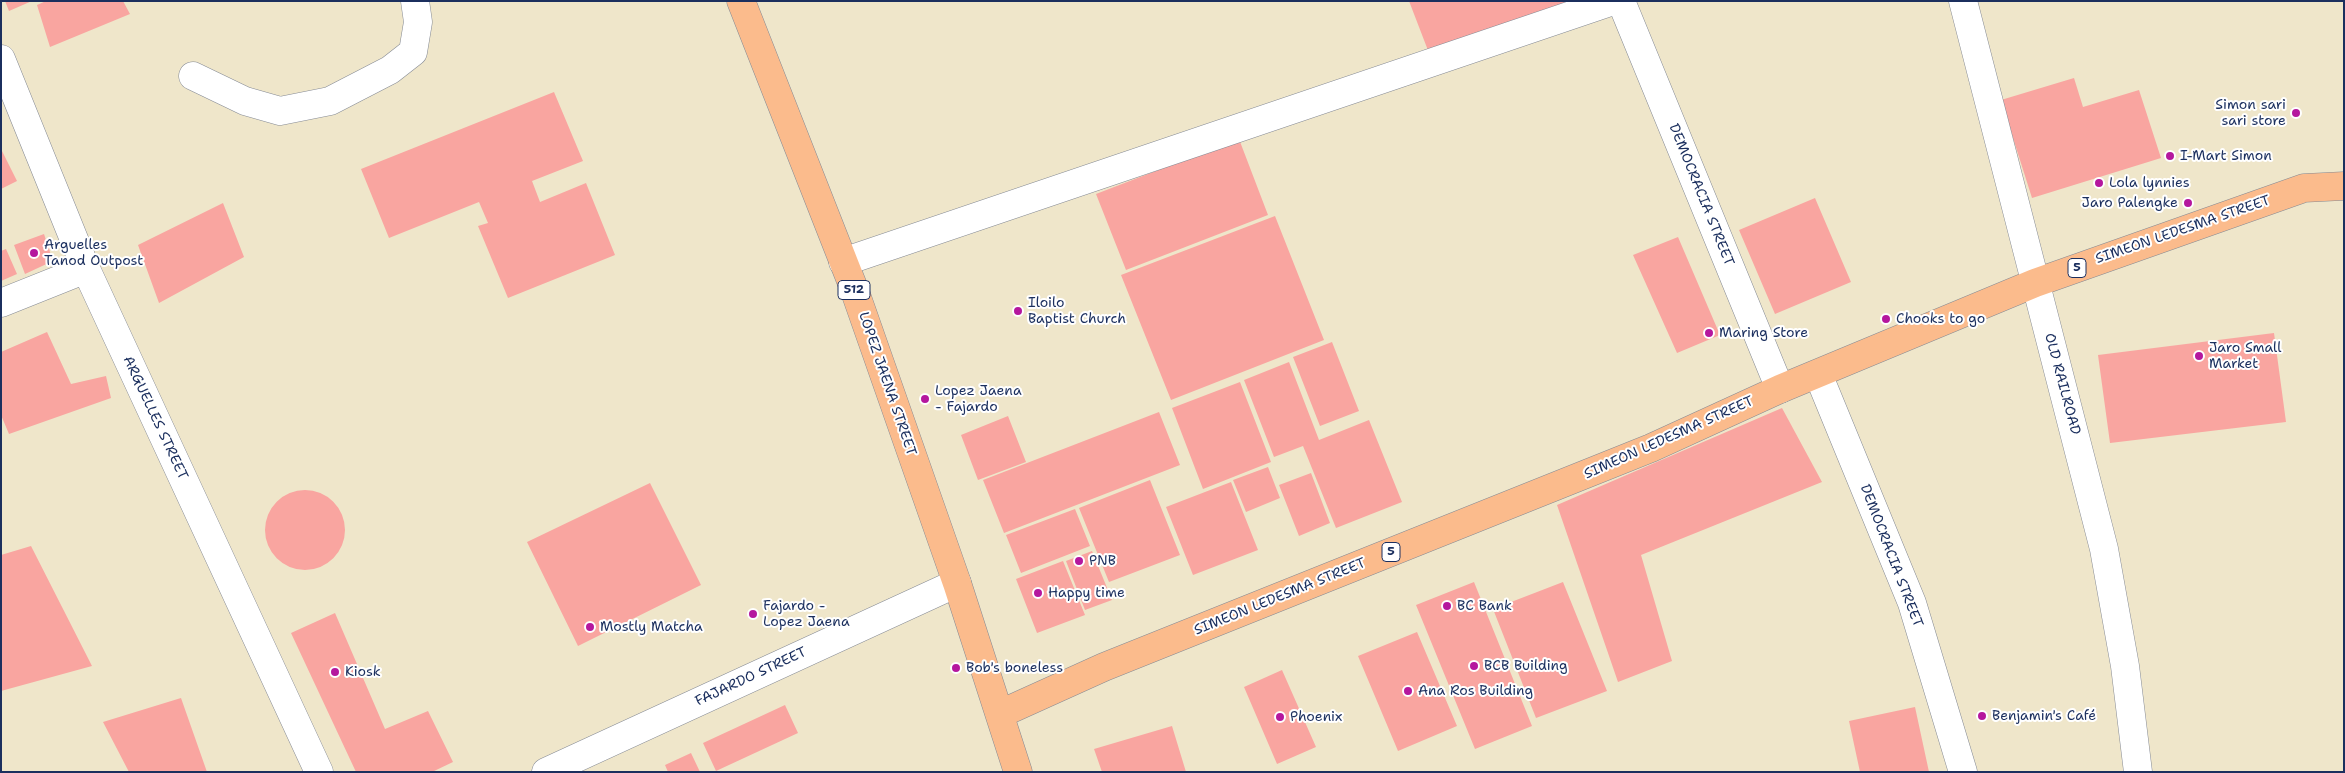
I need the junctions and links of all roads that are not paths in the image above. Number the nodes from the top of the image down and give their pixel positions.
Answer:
1 (415, 1) edge
2 (741, 1) edge
3 (1613, 1) edge
4 (1621, 1) edge
5 (1963, 1) edge
6 (1, 59) edge
7 (193, 76) dead end
8 (2344, 186) edge
9 (843, 262) junction
10 (86, 269) junction
11 (2035, 283) junction
12 (1, 304) edge
13 (1818, 374) junction
14 (1780, 389) junction
15 (956, 583) junction
16 (1000, 714) junction
17 (319, 772) edge
18 (546, 772) edge
19 (1018, 772) edge
20 (1963, 772) edge
21 (2138, 772) edge

1 - 7 street
2 - 9 main road, LOPEZ JAENA STREET / 512
3 - 9 street
4 - 14 street, DEMOCRACIA STREET
5 - 11 street, OLD RAILROAD
6 - 10 street, ARGUELLES STREET
8 - 11 main road, SIMEON LEDESMA STREET / 5
9 - 15 main road, LOPEZ JAENA STREET / 512
10 - 12 street
10 - 17 street, ARGUELLES STREET
11 - 13 main road, SIMEON LEDESMA STREET / 5
11 - 21 street, OLD RAILROAD
13 - 14 main road, SIMEON LEDESMA STREET / 5
13 - 20 street, DEMOCRACIA STREET
14 - 16 main road, SIMEON LEDESMA STREET / 5
15 - 16 main road, LOPEZ JAENA STREET / 512
15 - 18 street, FAJARDO STREET
16 - 19 main road, LOPEZ JAENA STREET

